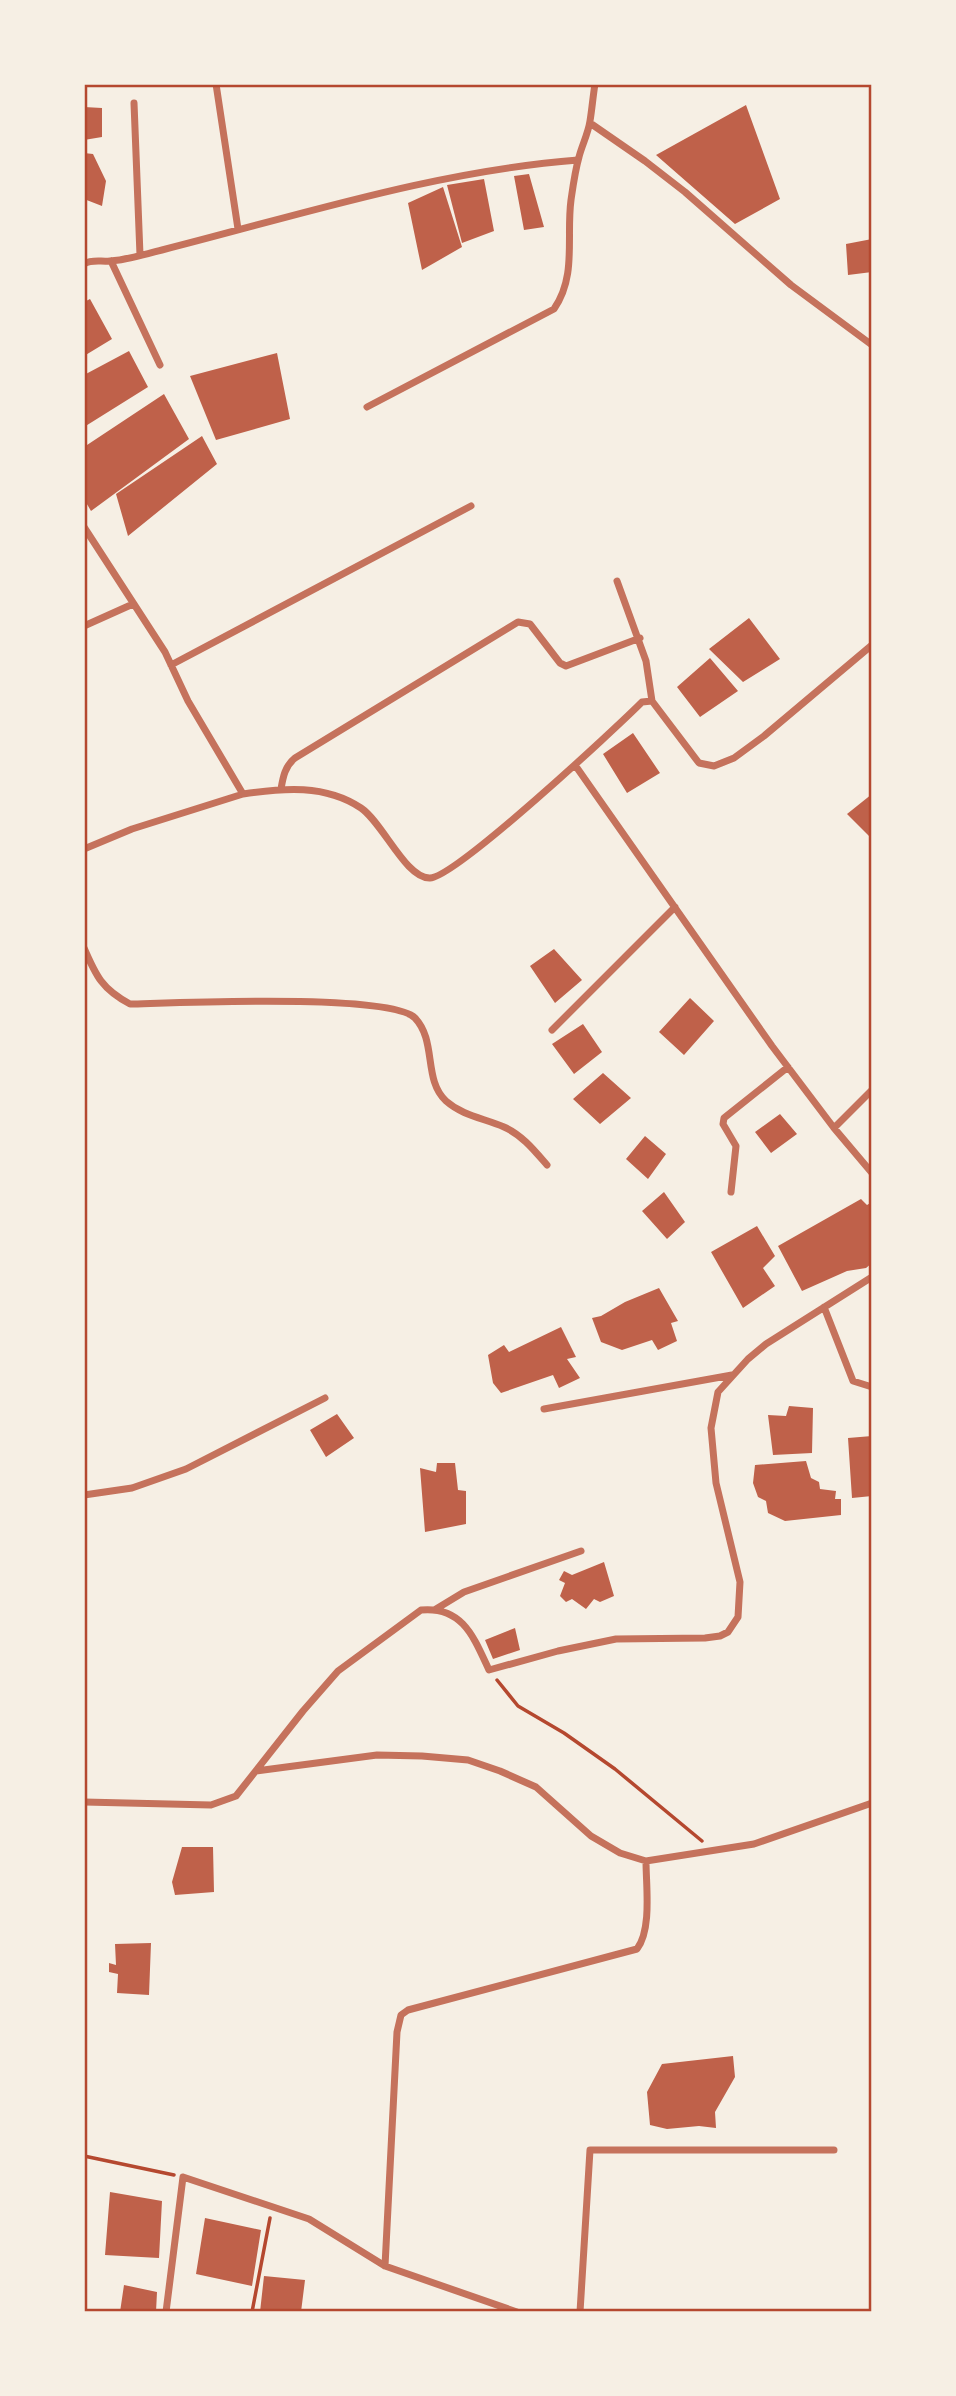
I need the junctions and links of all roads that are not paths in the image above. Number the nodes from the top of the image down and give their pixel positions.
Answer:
1 (216, 84) edge
2 (595, 84) edge
3 (134, 103) dead end
4 (590, 123) junction
5 (578, 160) junction
6 (238, 229) junction
7 (140, 255) junction
8 (86, 261) edge
9 (111, 261) junction
10 (871, 344) edge
11 (160, 365) dead end
12 (367, 407) dead end
13 (471, 506) dead end
14 (84, 527) edge
15 (617, 582) dead end
16 (133, 604) junction
17 (84, 626) edge
18 (640, 638) junction
19 (872, 645) edge
20 (171, 665) junction
21 (652, 701) junction
22 (575, 765) junction
23 (281, 789) junction
24 (243, 794) junction
25 (84, 849) edge
26 (675, 907) junction
27 (84, 948) edge
28 (552, 1030) dead end
29 (788, 1067) junction
30 (872, 1090) edge
31 (834, 1128) junction
32 (547, 1166) dead end
33 (872, 1173) edge
34 (731, 1192) dead end
35 (872, 1277) edge
36 (824, 1307) junction
37 (733, 1375) junction
38 (872, 1387) edge
39 (326, 1398) dead end
40 (544, 1409) dead end
41 (84, 1495) edge
42 (581, 1551) dead end
43 (436, 1609) junction
44 (256, 1772) junction
45 (84, 1802) edge
46 (872, 1803) edge
47 (646, 1861) junction
48 (835, 2150) dead end
49 (385, 2266) junction
50 (166, 2312) edge
51 (517, 2312) edge
52 (580, 2312) edge

1 - 6 street
2 - 4 street
3 - 7 street
4 - 5 street
4 - 10 street
5 - 6 street
5 - 12 street
6 - 7 street
7 - 9 street
8 - 9 street
9 - 11 street
13 - 20 street
14 - 16 street
15 - 18 street
16 - 17 street
16 - 20 street
18 - 21 street
18 - 23 street
19 - 21 street
20 - 24 street
21 - 22 street
22 - 23 street
22 - 26 street
23 - 24 street
24 - 25 street
26 - 28 street
26 - 29 street
27 - 32 street
29 - 31 street
29 - 34 street
30 - 31 street
31 - 33 street
35 - 36 street
36 - 37 street
36 - 38 street
37 - 40 street
37 - 43 street
39 - 41 street
42 - 43 street
43 - 44 street
44 - 45 street
44 - 47 street
46 - 47 street
47 - 49 street
48 - 52 street
49 - 50 street
49 - 51 street

